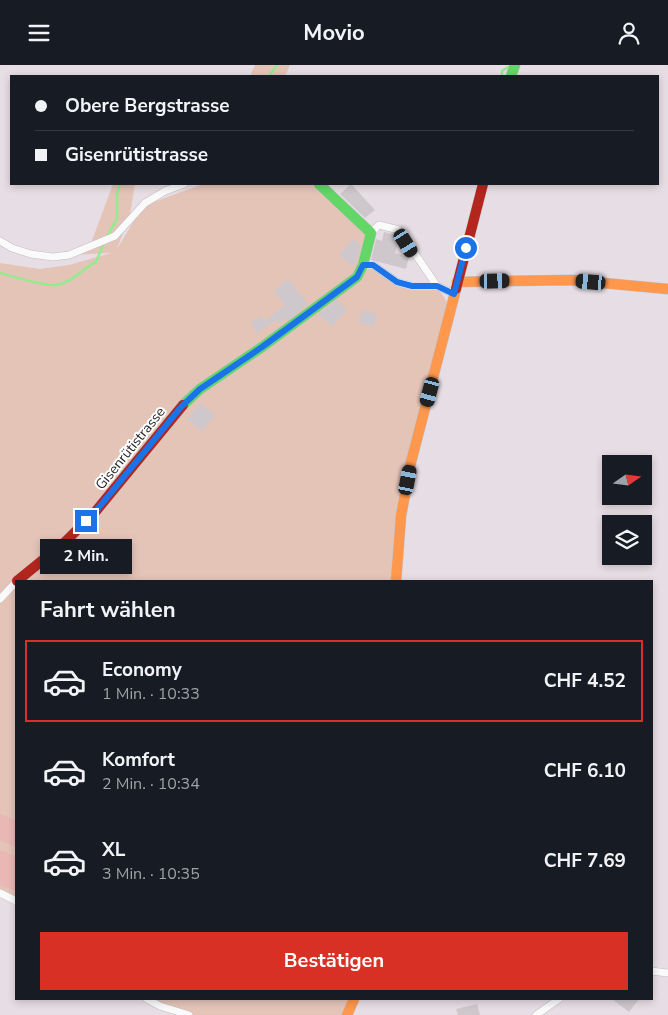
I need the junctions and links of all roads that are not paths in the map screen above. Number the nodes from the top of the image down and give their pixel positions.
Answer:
1 (181, 185) edge
2 (320, 185) edge
3 (483, 185) edge
4 (372, 233) junction
5 (0, 241) edge
6 (363, 265) junction
7 (458, 282) junction
8 (437, 286) junction
9 (668, 289) edge
10 (454, 294) junction
11 (19, 580) edge
12 (396, 580) edge
13 (15, 584) edge
14 (0, 599) edge
15 (0, 893) edge
16 (15, 900) edge
17 (653, 971) edge
18 (668, 973) edge
19 (149, 1000) edge
20 (354, 1000) edge
21 (558, 1000) edge
22 (189, 1015) edge
23 (348, 1015) edge
24 (536, 1015) edge

1 - 5 street
2 - 4 street
3 - 7 street
4 - 6 street
4 - 8 street
6 - 8 street
6 - 11 street, Gisenrütistrasse
7 - 9 street
7 - 10 street
8 - 10 street
10 - 12 street
13 - 14 street, Gisenrütistrasse
15 - 16 street
17 - 18 street
19 - 22 street
20 - 23 street
21 - 24 street

